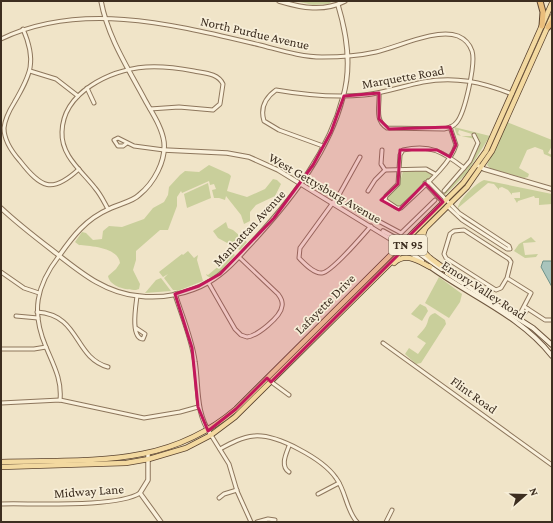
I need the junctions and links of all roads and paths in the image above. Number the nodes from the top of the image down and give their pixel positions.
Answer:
1 (101, 1) edge
2 (280, 1) edge
3 (345, 1) edge
4 (540, 1) edge
5 (337, 3) edge
6 (552, 4) edge
7 (95, 14) dead end
8 (103, 14) junction
9 (109, 14) dead end
10 (80, 15) dead end
11 (125, 15) dead end
12 (552, 16) edge
13 (552, 22) edge
14 (545, 27) junction
15 (23, 29) junction
16 (1, 40) edge
17 (348, 57) junction
18 (128, 69) junction
19 (30, 71) junction
20 (470, 80) junction
21 (87, 88) junction
22 (379, 93) junction
23 (514, 95) junction
24 (78, 96) junction
25 (344, 96) junction
26 (94, 103) dead end
27 (150, 109) junction
28 (450, 127) junction
29 (474, 135) dead end
30 (127, 143) dead end
31 (323, 146) junction
32 (164, 150) junction
33 (382, 150) dead end
34 (450, 156) junction
35 (360, 157) dead end
36 (479, 166) junction
37 (464, 168) junction
38 (79, 169) junction
39 (385, 170) junction
40 (400, 170) junction
41 (435, 174) junction
42 (427, 182) junction
43 (302, 183) junction
44 (552, 189) edge
45 (368, 191) dead end
46 (444, 191) dead end
47 (435, 200) dead end
48 (334, 203) junction
49 (447, 203) junction
50 (1, 208) edge
51 (108, 209) junction
52 (356, 209) dead end
53 (371, 226) junction
54 (426, 227) junction
55 (402, 244) junction
56 (406, 248) junction
57 (59, 256) junction
58 (239, 257) junction
59 (430, 267) junction
60 (1, 272) edge
61 (450, 274) junction
62 (507, 278) junction
63 (208, 282) junction
64 (39, 293) junction
65 (175, 294) junction
66 (137, 296) junction
67 (353, 300) junction
68 (525, 307) junction
69 (528, 309) junction
70 (37, 312) junction
71 (16, 316) dead end
72 (38, 318) junction
73 (552, 320) edge
74 (136, 328) dead end
75 (382, 343) dead end
76 (552, 345) edge
77 (46, 347) junction
78 (1, 349) edge
79 (552, 356) edge
80 (108, 368) dead end
81 (267, 378) junction
82 (271, 382) junction
83 (289, 395) dead end
84 (60, 400) junction
85 (1, 403) edge
86 (198, 407) junction
87 (209, 433) junction
88 (289, 446) junction
89 (220, 449) junction
90 (149, 457) junction
91 (1, 462) edge
92 (38, 463) junction
93 (552, 465) edge
94 (1, 467) edge
95 (290, 472) dead end
96 (339, 483) junction
97 (237, 490) junction
98 (140, 493) junction
99 (318, 494) dead end
100 (219, 498) dead end
101 (1, 504) edge
102 (392, 510) dead end
103 (354, 519) junction
104 (275, 520) dead end
105 (161, 522) edge
106 (251, 522) edge
107 (257, 522) edge
108 (350, 522) edge
109 (357, 522) edge
110 (386, 522) edge

1 - 8 street
2 - 5 street
3 - 5 street
4 - 14 highway
5 - 17 street, Manhattan Avenue
6 - 14 main road, Lafayette Drive
7 - 8 street
8 - 9 street
8 - 18 street
10 - 15 street
11 - 17 street, North Purdue Avenue
12 - 14 main road, Lafayette Drive / TN 95
13 - 14 highway
14 - 23 main road, Lafayette Drive / TN 95
15 - 16 street
15 - 19 street
17 - 20 street, North Purdue Avenue
17 - 25 street, Manhattan Avenue
18 - 21 street
18 - 27 street
18 - 27 street
19 - 24 street
19 - 38 street
20 - 22 street, Marquette Road
20 - 23 street, Marquette Road
20 - 28 street, North Purdue Avenue
21 - 24 street
21 - 26 street
22 - 25 street, Marquette Road
22 - 28 street
23 - 36 main road, Lafayette Drive / TN 95
24 - 38 street
25 - 31 street, Manhattan Avenue
25 - 31 street, Marquette Road
27 - 32 street
28 - 34 street
29 - 37 street
30 - 32 street
31 - 43 street, Manhattan Avenue
32 - 43 street, West Gettysburg Avenue
32 - 51 street
33 - 39 street
34 - 37 street
34 - 40 street
34 - 41 street
35 - 48 street
36 - 44 street
36 - 49 main road, Lafayette Drive / TN 95
37 - 46 street
38 - 51 street
39 - 40 street
39 - 45 street
40 - 41 street
40 - 42 street
41 - 42 street
42 - 49 street
43 - 48 street, West Gettysburg Avenue
43 - 58 street, Manhattan Avenue
47 - 52 street
48 - 53 street, West Gettysburg Avenue
48 - 53 street
49 - 49 street
49 - 54 main road, Lafayette Drive / TN 95
49 - 55 main road, Lafayette Drive / TN 95
50 - 57 street, Manhattan Avenue
51 - 57 street
53 - 55 street, West Gettysburg Avenue
54 - 56 main road, Lafayette Drive / TN 95
54 - 61 main road
55 - 56 main road, Emory Valley Road
55 - 81 main road, Lafayette Drive / TN 95
56 - 59 main road, Emory Valley Road
56 - 61 main road, Emory Valley Road
56 - 67 main road, Lafayette Drive / TN 95
57 - 64 street
57 - 66 street, Manhattan Avenue
58 - 63 street, Manhattan Avenue
58 - 63 street
59 - 67 main road
59 - 79 main road, Emory Valley Road
60 - 64 street
61 - 76 main road, Emory Valley Road
62 - 62 street
62 - 68 street
63 - 65 street, Manhattan Avenue
64 - 70 street
65 - 66 street, Manhattan Avenue
65 - 86 street
66 - 74 street
67 - 82 main road, Lafayette Drive / TN 95
68 - 69 street
68 - 69 street
69 - 73 street
70 - 72 street
70 - 80 street
71 - 72 street
72 - 77 street
75 - 93 street, Flint Road
77 - 78 street
77 - 84 street
81 - 82 street
81 - 87 main road, Lafayette Drive / TN 95
82 - 83 street
82 - 87 main road, Lafayette Drive / TN 95
84 - 85 street
84 - 86 street
86 - 87 street
87 - 89 street
87 - 90 main road, Lafayette Drive
88 - 89 street
88 - 95 street
88 - 96 street
89 - 97 street
90 - 92 main road, Lafayette Drive
90 - 98 street, Midway Lane
91 - 92 main road, Lafayette Drive
92 - 94 main road, Lafayette Drive
96 - 99 street
96 - 103 street
97 - 100 street
97 - 106 street
98 - 101 street, Midway Lane
98 - 105 street
102 - 110 street
103 - 108 street
103 - 109 street
104 - 107 street

